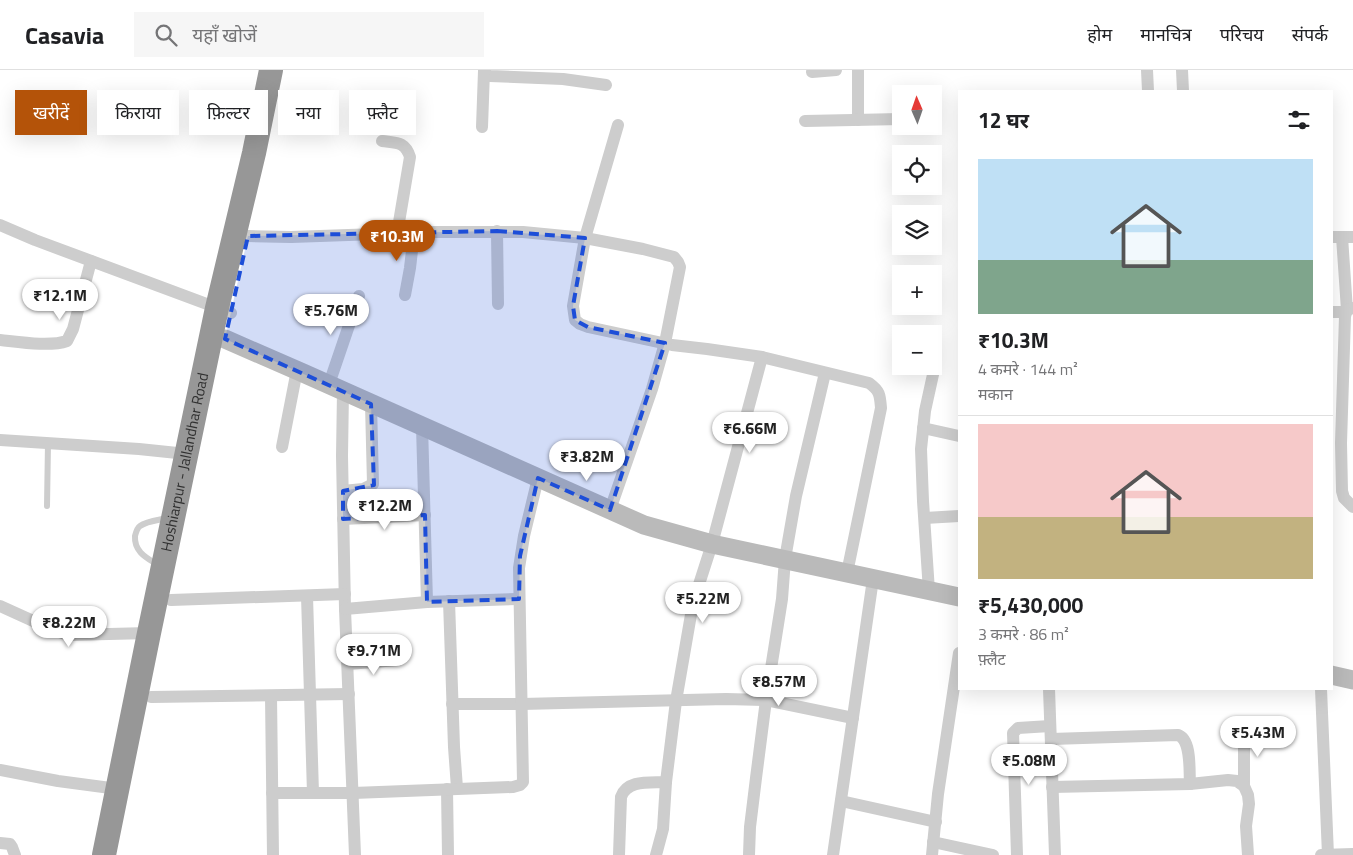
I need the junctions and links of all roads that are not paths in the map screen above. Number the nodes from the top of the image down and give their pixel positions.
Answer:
1 (271, 70) edge
2 (284, 70) edge
3 (484, 70) edge
4 (836, 70) edge
5 (858, 70) edge
6 (1147, 70) edge
7 (1182, 70) edge
8 (812, 72) dead end
9 (606, 85) dead end
10 (1148, 90) edge
11 (1183, 90) edge
12 (892, 119) edge
13 (805, 120) dead end
14 (858, 120) junction
15 (618, 125) dead end
16 (482, 127) dead end
17 (382, 142) dead end
18 (0, 225) edge
19 (497, 232) junction
20 (414, 233) junction
21 (397, 234) junction
22 (248, 236) junction
23 (1342, 237) edge
24 (585, 238) junction
25 (91, 261) junction
26 (404, 295) dead end
27 (359, 296) dead end
28 (498, 304) dead end
29 (224, 310) junction
30 (1349, 310) edge
31 (1333, 312) edge
32 (225, 339) junction
33 (0, 340) edge
34 (665, 343) junction
35 (762, 357) junction
36 (213, 363) junction
37 (297, 370) junction
38 (825, 372) junction
39 (933, 375) edge
40 (1337, 378) edge
41 (336, 388) junction
42 (371, 404) junction
43 (422, 426) junction
44 (923, 428) junction
45 (958, 436) edge
46 (0, 440) edge
47 (48, 443) junction
48 (282, 447) dead end
49 (186, 454) junction
50 (538, 478) junction
51 (343, 491) junction
52 (47, 506) dead end
53 (1353, 507) edge
54 (610, 510) junction
55 (425, 515) junction
56 (958, 516) edge
57 (173, 517) junction
58 (925, 518) junction
59 (344, 519) junction
60 (712, 544) junction
61 (785, 559) junction
62 (162, 568) junction
63 (847, 573) junction
64 (873, 579) junction
65 (929, 591) junction
66 (345, 594) junction
67 (307, 596) junction
68 (958, 597) edge
69 (519, 599) junction
70 (171, 600) junction
71 (449, 601) junction
72 (427, 602) junction
73 (0, 606) edge
74 (345, 609) junction
75 (149, 632) junction
76 (958, 659) edge
77 (398, 660) dead end
78 (348, 664) junction
79 (1333, 675) edge
80 (1353, 680) edge
81 (1049, 690) edge
82 (1321, 690) edge
83 (349, 694) junction
84 (310, 695) junction
85 (271, 696) junction
86 (150, 697) junction
87 (766, 700) junction
88 (676, 701) junction
89 (452, 704) junction
90 (522, 704) junction
91 (853, 718) junction
92 (1244, 731) dead end
93 (1050, 733) junction
94 (0, 770) edge
95 (666, 782) junction
96 (1190, 784) junction
97 (1244, 786) junction
98 (1052, 787) junction
99 (118, 789) junction
100 (452, 789) junction
101 (272, 793) junction
102 (313, 793) junction
103 (353, 793) junction
104 (841, 801) junction
105 (936, 822) junction
106 (934, 842) junction
107 (0, 843) edge
108 (959, 851) edge
109 (1353, 854) edge
110 (14, 855) edge
111 (104, 855) edge
112 (118, 855) edge
113 (273, 855) edge
114 (355, 855) edge
115 (448, 855) edge
116 (619, 855) edge
117 (656, 855) edge
118 (749, 855) edge
119 (833, 855) edge
120 (932, 855) edge
121 (994, 855) edge
122 (1017, 855) edge
123 (1055, 855) edge
124 (1248, 855) edge
125 (1321, 855) edge
126 (1328, 855) edge

1 - 29 highway, Hoshiarpur - Jallandhar Road
2 - 22 highway, Hoshiarpur - Jallandhar Road
3 - 9 street
3 - 16 street
4 - 8 street
5 - 14 street
6 - 10 street
7 - 11 street
12 - 14 street
13 - 14 street
15 - 24 street
17 - 21 street
18 - 25 street
19 - 20 street
19 - 24 street
19 - 28 street
20 - 21 street
20 - 26 street
21 - 22 street
22 - 29 highway, Hoshiarpur - Jallandhar Road
23 - 30 street
24 - 34 street
24 - 34 street
25 - 29 street
25 - 33 street
27 - 41 street
29 - 32 highway, Hoshiarpur - Jallandhar Road
29 - 36 highway, Hoshiarpur - Jallandhar Road
30 - 31 street
30 - 40 street
32 - 36 highway, Hoshiarpur - Jallandhar Road
32 - 37 street
34 - 35 street
34 - 54 street
35 - 38 street
35 - 60 street
36 - 49 highway, Hoshiarpur - Jallandhar Road
36 - 70 highway, Hoshiarpur - Jallandhar Road
37 - 41 street
37 - 48 street
38 - 61 street
38 - 63 street
39 - 44 street
40 - 53 street
41 - 42 street
41 - 51 street
42 - 43 street
42 - 51 street
43 - 50 street
43 - 55 street
44 - 45 street
44 - 58 street
46 - 47 street
47 - 49 street
47 - 52 lane
49 - 57 highway, Hoshiarpur - Jallandhar Road
50 - 54 street
50 - 69 street
51 - 59 street
54 - 60 street
55 - 59 street
55 - 72 street
56 - 58 street
57 - 62 highway, Hoshiarpur - Jallandhar Road
57 - 62 lane
58 - 65 street
59 - 66 street
60 - 61 street
60 - 88 street
61 - 63 street
61 - 87 street
62 - 75 highway, Hoshiarpur - Jallandhar Road
63 - 64 street
64 - 65 street
64 - 91 street
65 - 68 street
66 - 67 street
66 - 74 street
67 - 70 street
67 - 84 street
69 - 71 street
69 - 90 street
70 - 86 highway, Hoshiarpur - Jallandhar Road
71 - 72 street
71 - 89 street
72 - 74 street
73 - 75 street
74 - 78 street
75 - 99 highway, Hoshiarpur - Jallandhar Road
76 - 105 street
77 - 78 street
78 - 83 street
79 - 80 street
81 - 93 street
82 - 126 street
83 - 84 street
83 - 103 street
84 - 85 street
84 - 102 street
85 - 86 street
85 - 101 street
86 - 112 highway, Hoshiarpur - Jallandhar Road
87 - 88 street
87 - 91 street
87 - 118 street
88 - 90 street
88 - 95 street
89 - 90 street
89 - 100 street
90 - 100 street
91 - 104 street
92 - 97 street
93 - 96 street
93 - 98 street
93 - 122 street
94 - 99 street
95 - 116 street
95 - 117 street
96 - 97 street
96 - 98 street
97 - 124 street
98 - 123 street
99 - 111 highway, Hoshiarpur - Jallandhar Road
100 - 103 street
100 - 115 street
101 - 102 street
101 - 113 street
102 - 103 street
103 - 114 street
104 - 105 street
104 - 119 street
105 - 106 street
106 - 108 street
106 - 120 street
107 - 110 street
108 - 121 street
109 - 126 street
125 - 126 street

